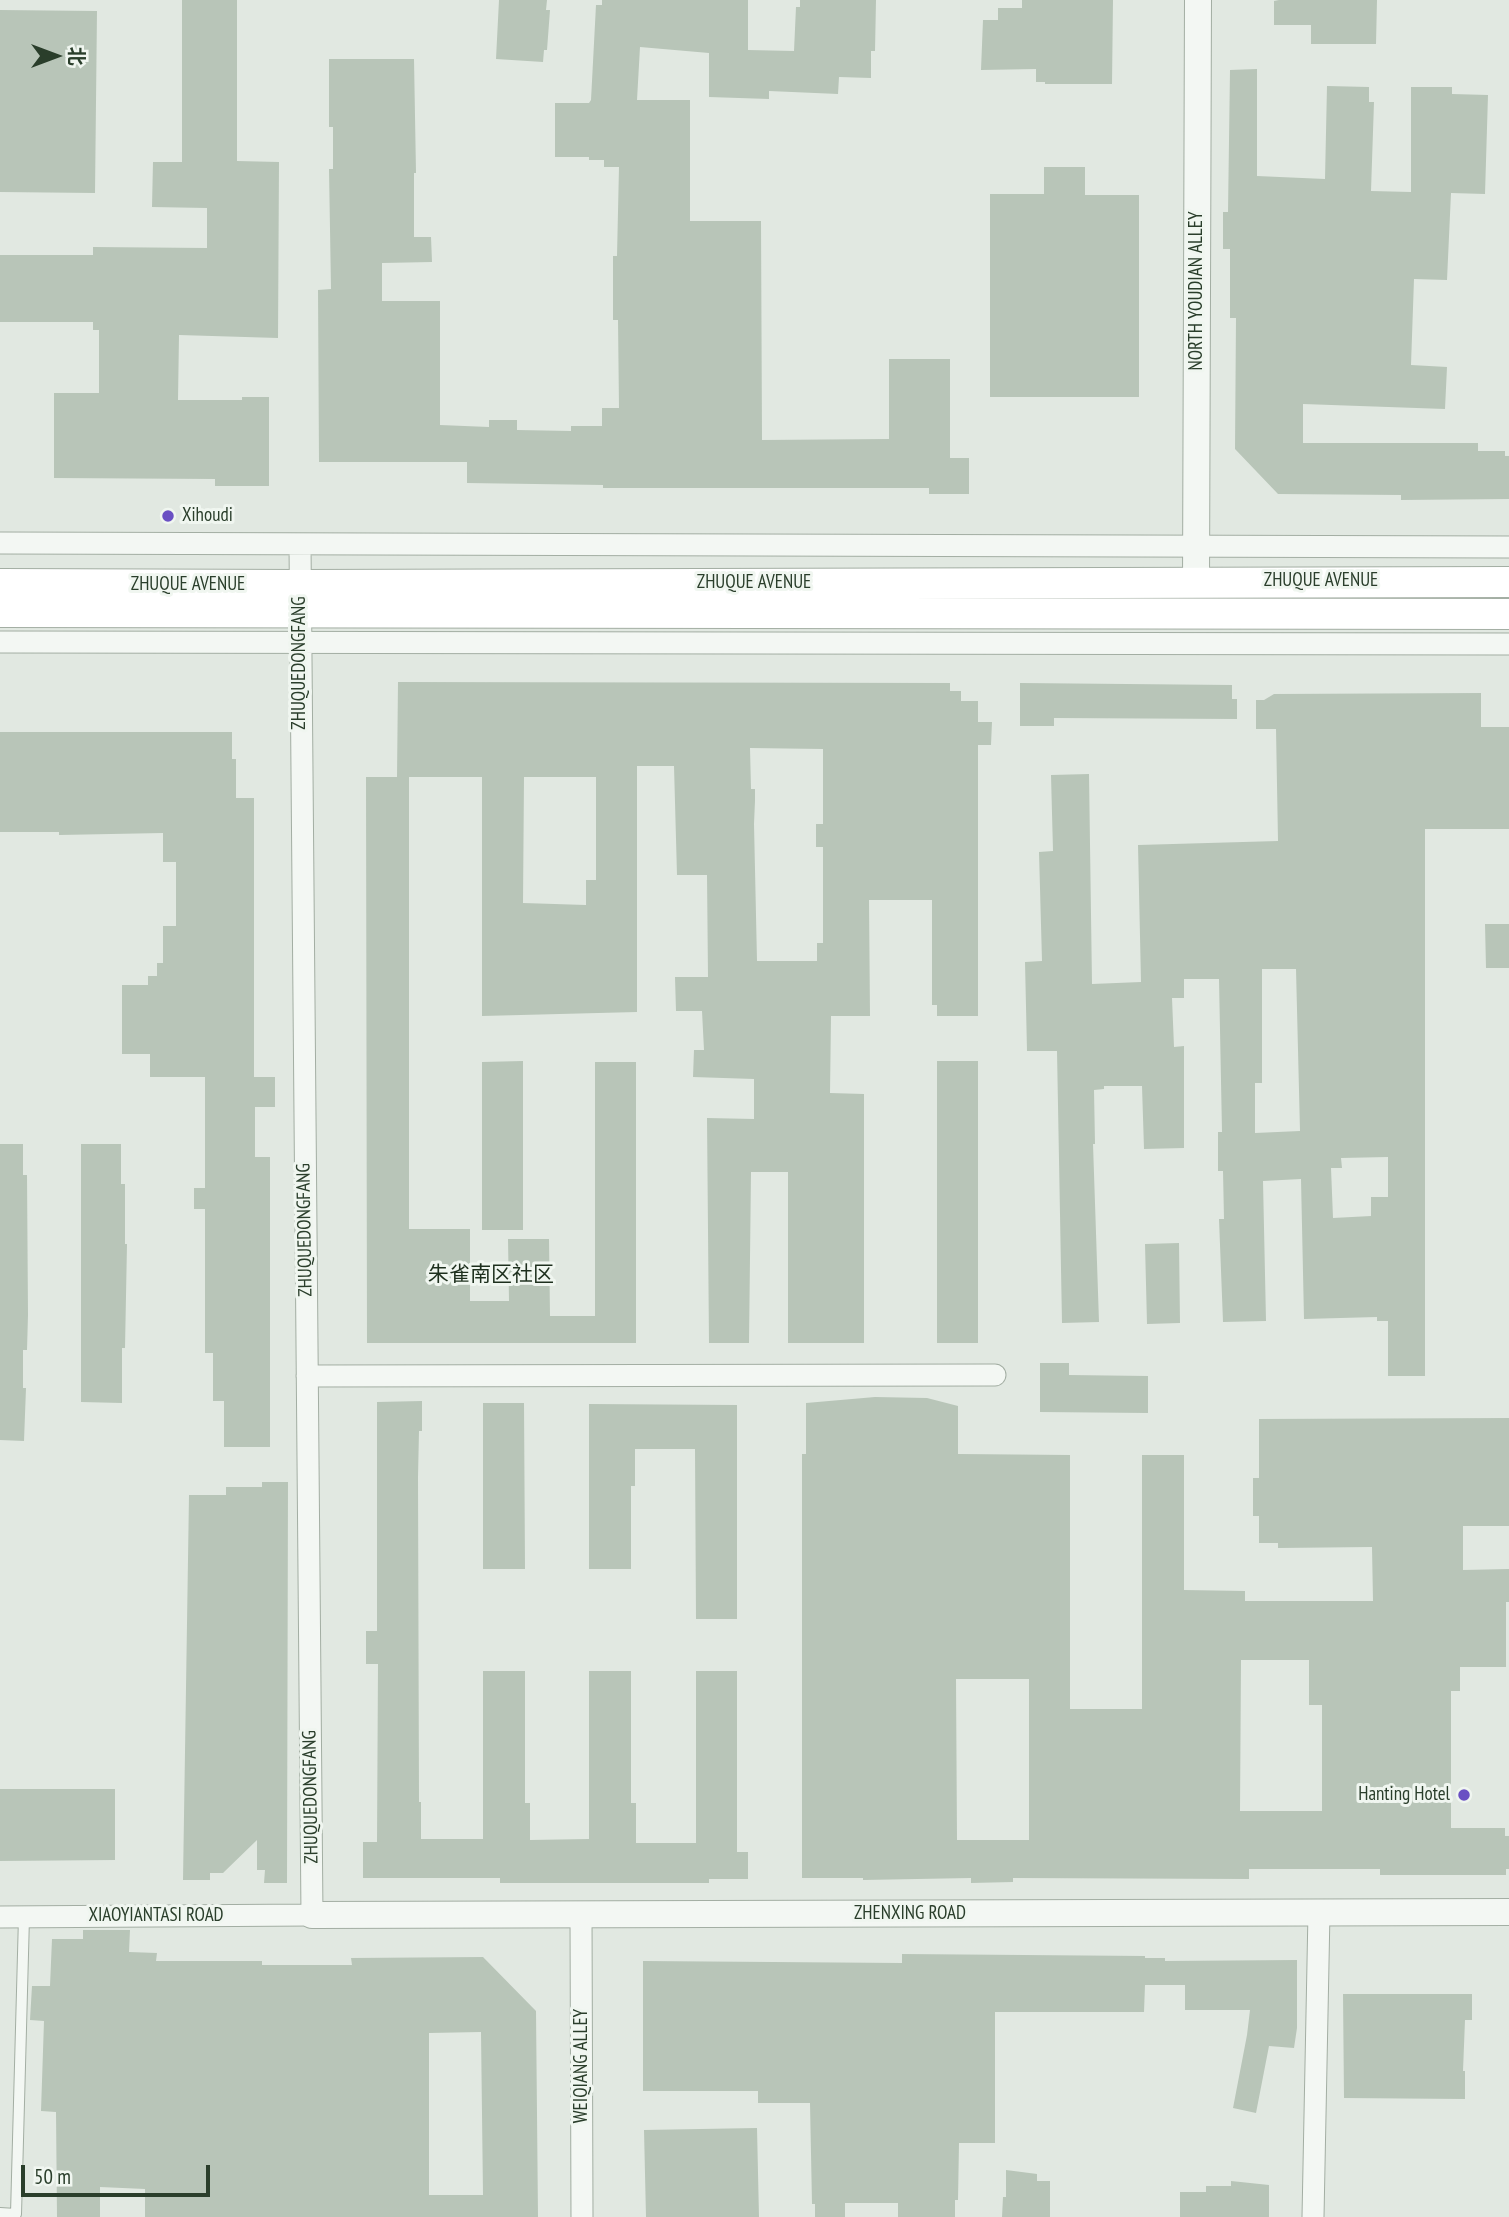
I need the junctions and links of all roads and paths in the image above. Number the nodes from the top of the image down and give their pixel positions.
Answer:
1 (1198, 0) edge
2 (0, 543) edge
3 (300, 544) junction
4 (1196, 546) junction
5 (1509, 547) edge
6 (1196, 581) junction
7 (1509, 582) edge
8 (0, 584) edge
9 (300, 599) junction
10 (0, 612) edge
11 (1509, 614) edge
12 (0, 642) edge
13 (300, 643) junction
14 (1509, 644) edge
15 (995, 1375) dead end
16 (307, 1376) junction
17 (1319, 1912) junction
18 (1509, 1912) edge
19 (312, 1915) junction
20 (581, 1915) junction
21 (0, 1917) edge
22 (24, 1917) junction
23 (0, 2213) edge
24 (582, 2217) edge
25 (1313, 2217) edge

1 - 4 street, NORTH YOUDIAN ALLEY
2 - 3 street
3 - 4 street
3 - 9 street, ZHUQUEDONGFANG
4 - 5 street
4 - 6 street, NORTH YOUDIAN ALLEY
6 - 7 main road, ZHUQUE AVENUE
6 - 9 main road, ZHUQUE AVENUE
8 - 9 main road, ZHUQUE AVENUE
9 - 10 main road, ZHUQUE AVENUE
9 - 11 main road, ZHUQUE AVENUE
9 - 13 street, ZHUQUEDONGFANG
12 - 13 street
13 - 14 street
13 - 16 street, ZHUQUEDONGFANG
15 - 16 street
16 - 19 street, ZHUQUEDONGFANG
17 - 18 street, ZHENXING ROAD
17 - 20 street, ZHENXING ROAD
17 - 25 street
19 - 20 street, ZHENXING ROAD
19 - 22 street, XIAOYIANTASI ROAD
20 - 24 street, WEIQIANG ALLEY
21 - 22 street, XIAOYIANTASI ROAD
22 - 23 lane

